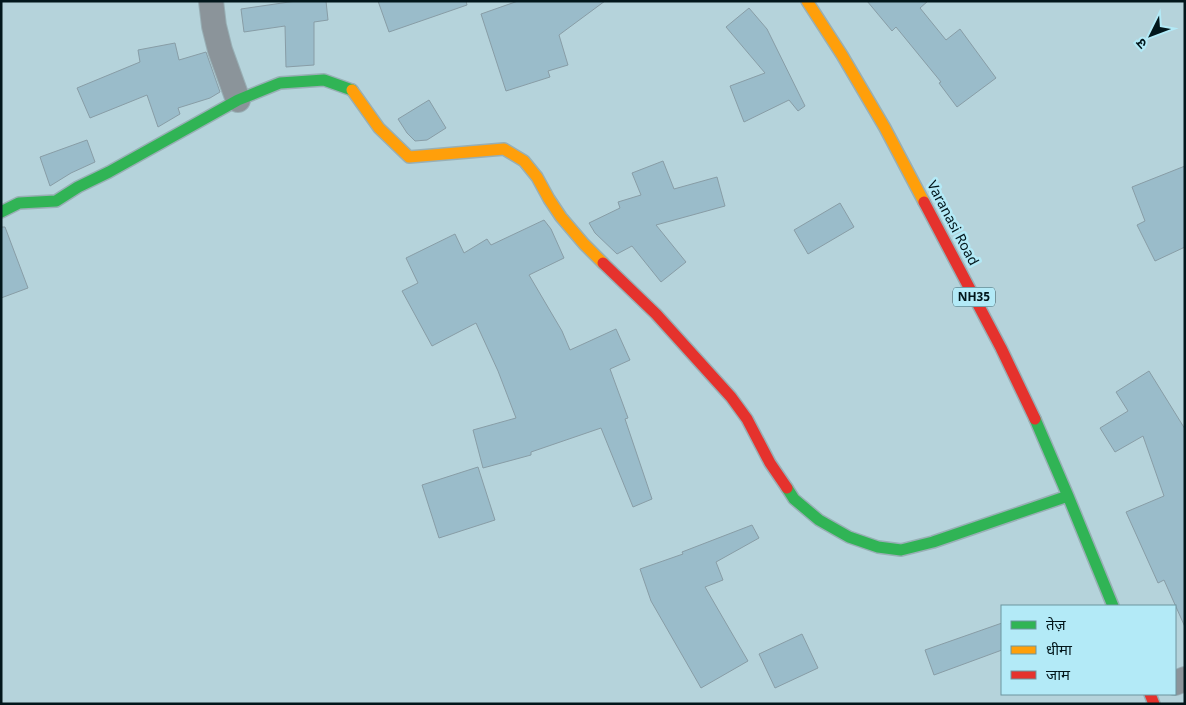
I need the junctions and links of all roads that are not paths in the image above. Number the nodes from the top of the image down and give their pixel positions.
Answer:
1 (211, 1) edge
2 (807, 1) edge
3 (238, 100) junction
4 (2, 209) edge
5 (1068, 496) junction
6 (1113, 605) edge

1 - 3 street
2 - 5 main road, Varanasi Road / NH35
3 - 4 main road
3 - 5 main road
5 - 6 main road, Varanasi Road / NH35

